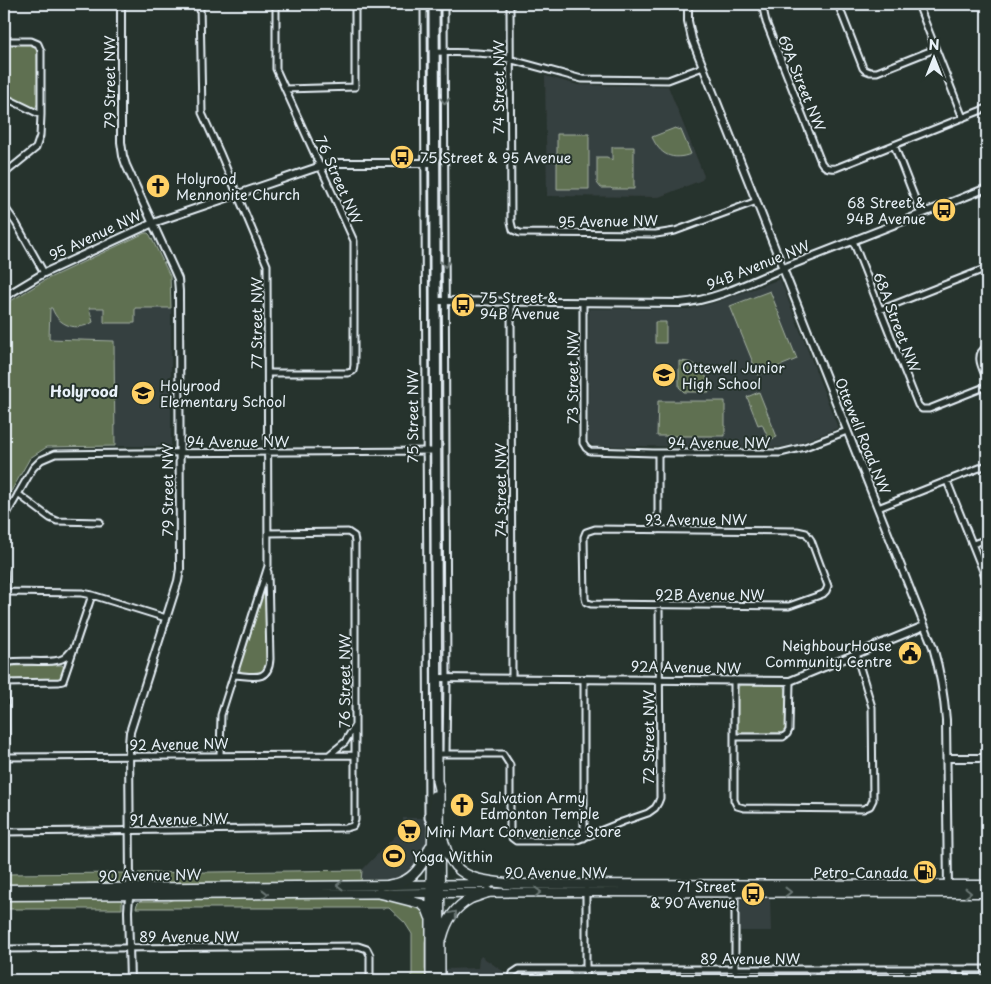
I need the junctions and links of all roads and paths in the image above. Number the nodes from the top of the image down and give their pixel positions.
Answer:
1 (121, 4) edge
2 (200, 4) edge
3 (276, 4) edge
4 (355, 4) edge
5 (424, 4) edge
6 (434, 4) edge
7 (444, 4) edge
8 (510, 4) edge
9 (688, 4) edge
10 (762, 4) edge
11 (838, 4) edge
12 (918, 4) edge
13 (4, 41) edge
14 (936, 49) junction
15 (434, 52) junction
16 (444, 52) junction
17 (509, 59) junction
18 (703, 67) junction
19 (285, 89) junction
20 (4, 97) edge
21 (987, 108) edge
22 (41, 115) junction
23 (963, 118) junction
24 (894, 145) junction
25 (425, 163) junction
26 (434, 163) junction
27 (320, 167) junction
28 (4, 174) edge
29 (987, 188) edge
30 (238, 194) junction
31 (757, 201) junction
32 (4, 206) edge
33 (921, 214) junction
34 (153, 222) junction
35 (513, 230) joint
36 (853, 241) junction
37 (783, 268) junction
38 (987, 268) edge
39 (44, 273) junction
40 (4, 297) edge
41 (435, 301) junction
42 (446, 301) junction
43 (511, 302) junction
44 (583, 303) junction
45 (880, 310) junction
46 (987, 347) edge
47 (268, 373) junction
48 (987, 380) edge
49 (987, 386) edge
50 (848, 431) junction
51 (588, 450) joint
52 (431, 451) junction
53 (180, 452) junction
54 (268, 452) junction
55 (658, 453) junction
56 (987, 465) edge
57 (947, 481) junction
58 (18, 494) junction
59 (878, 508) junction
60 (4, 519) edge
61 (100, 522) dead end
62 (658, 530) junction
63 (268, 533) junction
64 (987, 539) edge
65 (973, 544) junction
66 (268, 566) junction
67 (4, 572) edge
68 (987, 581) edge
69 (826, 591) joint
70 (4, 592) edge
71 (92, 595) junction
72 (591, 604) joint
73 (659, 605) junction
74 (166, 618) junction
75 (924, 626) junction
76 (75, 647) junction
77 (856, 654) junction
78 (234, 675) junction
79 (437, 678) junction
80 (447, 678) junction
81 (512, 678) junction
82 (584, 679) junction
83 (659, 680) junction
84 (734, 680) junction
85 (790, 681) junction
86 (5, 683) edge
87 (355, 725) junction
88 (734, 737) junction
89 (441, 754) junction
90 (329, 755) junction
91 (356, 755) junction
92 (220, 756) junction
93 (5, 757) edge
94 (129, 757) junction
95 (947, 758) junction
96 (987, 758) edge
97 (353, 826) joint
98 (436, 827) junction
99 (129, 830) junction
100 (4, 832) edge
101 (584, 838) junction
102 (432, 842) junction
103 (511, 884) junction
104 (389, 885) junction
105 (987, 885) edge
106 (435, 888) junction
107 (586, 888) junction
108 (735, 888) junction
109 (4, 889) edge
110 (948, 889) junction
111 (129, 891) junction
112 (489, 892) junction
113 (380, 893) junction
114 (987, 893) edge
115 (4, 896) edge
116 (431, 920) junction
117 (130, 947) junction
118 (4, 949) edge
119 (11, 949) junction
120 (4, 953) edge
121 (440, 953) junction
122 (586, 969) junction
123 (736, 969) junction
124 (961, 969) junction
125 (987, 969) edge
126 (130, 980) edge
127 (370, 980) edge
128 (431, 980) edge
129 (440, 980) edge
130 (511, 980) edge
131 (586, 980) edge
132 (736, 980) edge
133 (961, 980) edge

1 - 34 street, 79 Street NW
2 - 30 street, 77 Street NW
3 - 19 street, 76 Street NW
4 - 19 street
5 - 25 street, 75 Street NW
6 - 15 main road, 75 Street NW
7 - 16 street, 75 Street NW
8 - 17 street, 74 Street NW
9 - 18 street, Ottewell Road NW
10 - 24 street, 69A Street NW
11 - 14 street
12 - 14 street
13 - 22 street
14 - 23 street
15 - 16 street
15 - 26 main road, 75 Street NW
16 - 17 street
16 -> 42 street, 75 Street NW
17 - 18 street
17 - 35 street, 74 Street NW
18 - 31 street, Ottewell Road NW
19 - 27 street, 76 Street NW
20 - 22 street
21 - 23 street
22 - 28 street
23 - 24 street
24 - 33 street
25 - 26 street, 95 Avenue NW
25 - 27 street, 95 Avenue NW
25 - 52 street, 75 Street NW
26 - 41 main road, 75 Street NW
27 - 30 street, 95 Avenue NW
27 - 47 street, 76 Street NW
29 - 33 street, 94B Avenue NW
30 - 34 street, 95 Avenue NW
30 - 47 street, 77 Street NW
31 - 35 street, 95 Avenue NW
31 - 37 street, Ottewell Road NW
32 - 39 street
33 - 36 street, 94B Avenue NW
34 - 39 street, 95 Avenue NW
34 - 53 street, 79 Street NW
36 - 37 street, 94B Avenue NW
36 - 45 street, 68A Street NW
37 - 44 street, 94B Avenue NW
37 - 50 street, Ottewell Road NW
38 - 45 street
39 - 40 street, 95 Avenue NW
41 - 42 street, 94B Avenue NW
41 - 52 main road, 75 Street NW
42 - 43 street, 94B Avenue NW
42 - 80 street, 75 Street NW
43 - 44 street, 94B Avenue NW
43 - 81 street, 74 Street NW
44 - 51 street, 73 Street NW
45 - 49 street, 68A Street NW
46 - 48 street
47 - 54 street, 77 Street NW
50 - 55 street, 94 Avenue NW
50 - 59 street, Ottewell Road NW
51 - 55 street, 94 Avenue NW
52 - 54 street, 94 Avenue NW
52 - 79 main road, 75 Street NW
52 - 98 street, 75 Street NW
53 - 54 street, 94 Avenue NW
53 - 58 street, 94 Avenue NW
53 - 74 street, 79 Street NW
54 - 63 street, 77 Street NW
55 - 62 street
56 - 57 street
57 - 59 street
57 - 65 street
58 - 60 street
58 - 61 street
59 - 75 street, Ottewell Road NW
62 - 69 street, 93 Avenue NW
62 - 72 street, 93 Avenue NW
63 - 66 street, 77 Street NW
63 - 87 street, 76 Street NW
64 - 65 street
65 - 68 street
66 - 78 street, 77 Street NW
66 - 78 street, 77 Street NW
67 - 70 street
69 - 73 street, 92B Avenue NW
70 - 71 street
71 - 74 street
71 - 76 street
72 - 73 street, 92B Avenue NW
73 - 83 street, 72 Street NW
74 - 94 street, 79 Street NW
75 - 77 street, 92A Avenue NW
75 - 95 street, Ottewell Road NW
76 - 86 street
76 - 86 street
77 - 85 street, 92A Avenue NW
77 - 88 street
78 - 92 street, 77 Street NW
79 - 80 street, 92A Avenue NW
79 - 89 main road, 75 Street NW
80 - 81 street, 92A Avenue NW
80 - 89 street, 75 Street NW
81 - 82 street, 92A Avenue NW
82 - 83 street, 92A Avenue NW
82 - 101 street
83 - 84 street, 92A Avenue NW
83 - 101 street, 72 Street NW
84 - 85 street, 92A Avenue NW
84 - 88 street
85 - 88 street
86 - 93 street
87 - 90 street
87 - 91 street, 76 Street NW
89 - 98 main road, 75 Street NW
89 - 101 street
90 - 91 street, 92 Avenue NW
90 - 92 street, 92 Avenue NW
91 - 97 street, 76 Street NW
92 - 94 street, 92 Avenue NW
93 - 94 street, 92 Avenue NW
94 - 99 street, 79 Street NW
95 - 96 street
95 - 110 street, Ottewell Road NW
97 - 99 street, 91 Avenue NW
98 - 102 main road, 75 Street NW
98 - 103 main road
98 - 106 main road, 75 Street NW
99 - 100 street, 91 Avenue NW
99 - 111 street, 79 Street NW
102 - 104 main road
102 - 106 main road, 75 Street NW
103 - 106 main road, 90 Avenue NW
103 - 107 main road, 90 Avenue NW
104 - 106 main road, 90 Avenue NW
104 -> 111 main road, 90 Avenue NW
105 - 110 main road, 90 Avenue NW
106 - 112 main road, 90 Avenue NW
106 - 113 main road, 90 Avenue NW
106 - 116 main road, 75 Street NW
106 - 121 main road, 75 Street NW
107 - 108 main road, 90 Avenue NW
112 -> 107 main road, 90 Avenue NW
107 - 122 street
108 - 110 main road, 90 Avenue NW
108 - 123 street
109 - 111 main road, 90 Avenue NW
110 -> 114 main road, 90 Avenue NW
111 -> 113 main road, 90 Avenue NW
111 - 115 main road, 90 Avenue NW
111 - 117 street, 79 Street NW
121 -> 112 main road
113 - 116 main road
116 - 128 main road, 75 Street NW
117 - 119 street, 89 Avenue NW
117 - 126 street, 79 Street NW
117 - 127 street, 89 Avenue NW
118 - 119 street, 89 Avenue NW
119 - 120 street, 89 Avenue NW
121 - 129 main road, 75 Street NW
122 - 123 street, 89 Avenue NW
122 - 130 street, 89 Avenue NW
122 - 131 street
123 - 124 street, 89 Avenue NW
123 - 132 street
124 - 125 street, 89 Avenue NW
124 - 133 street

